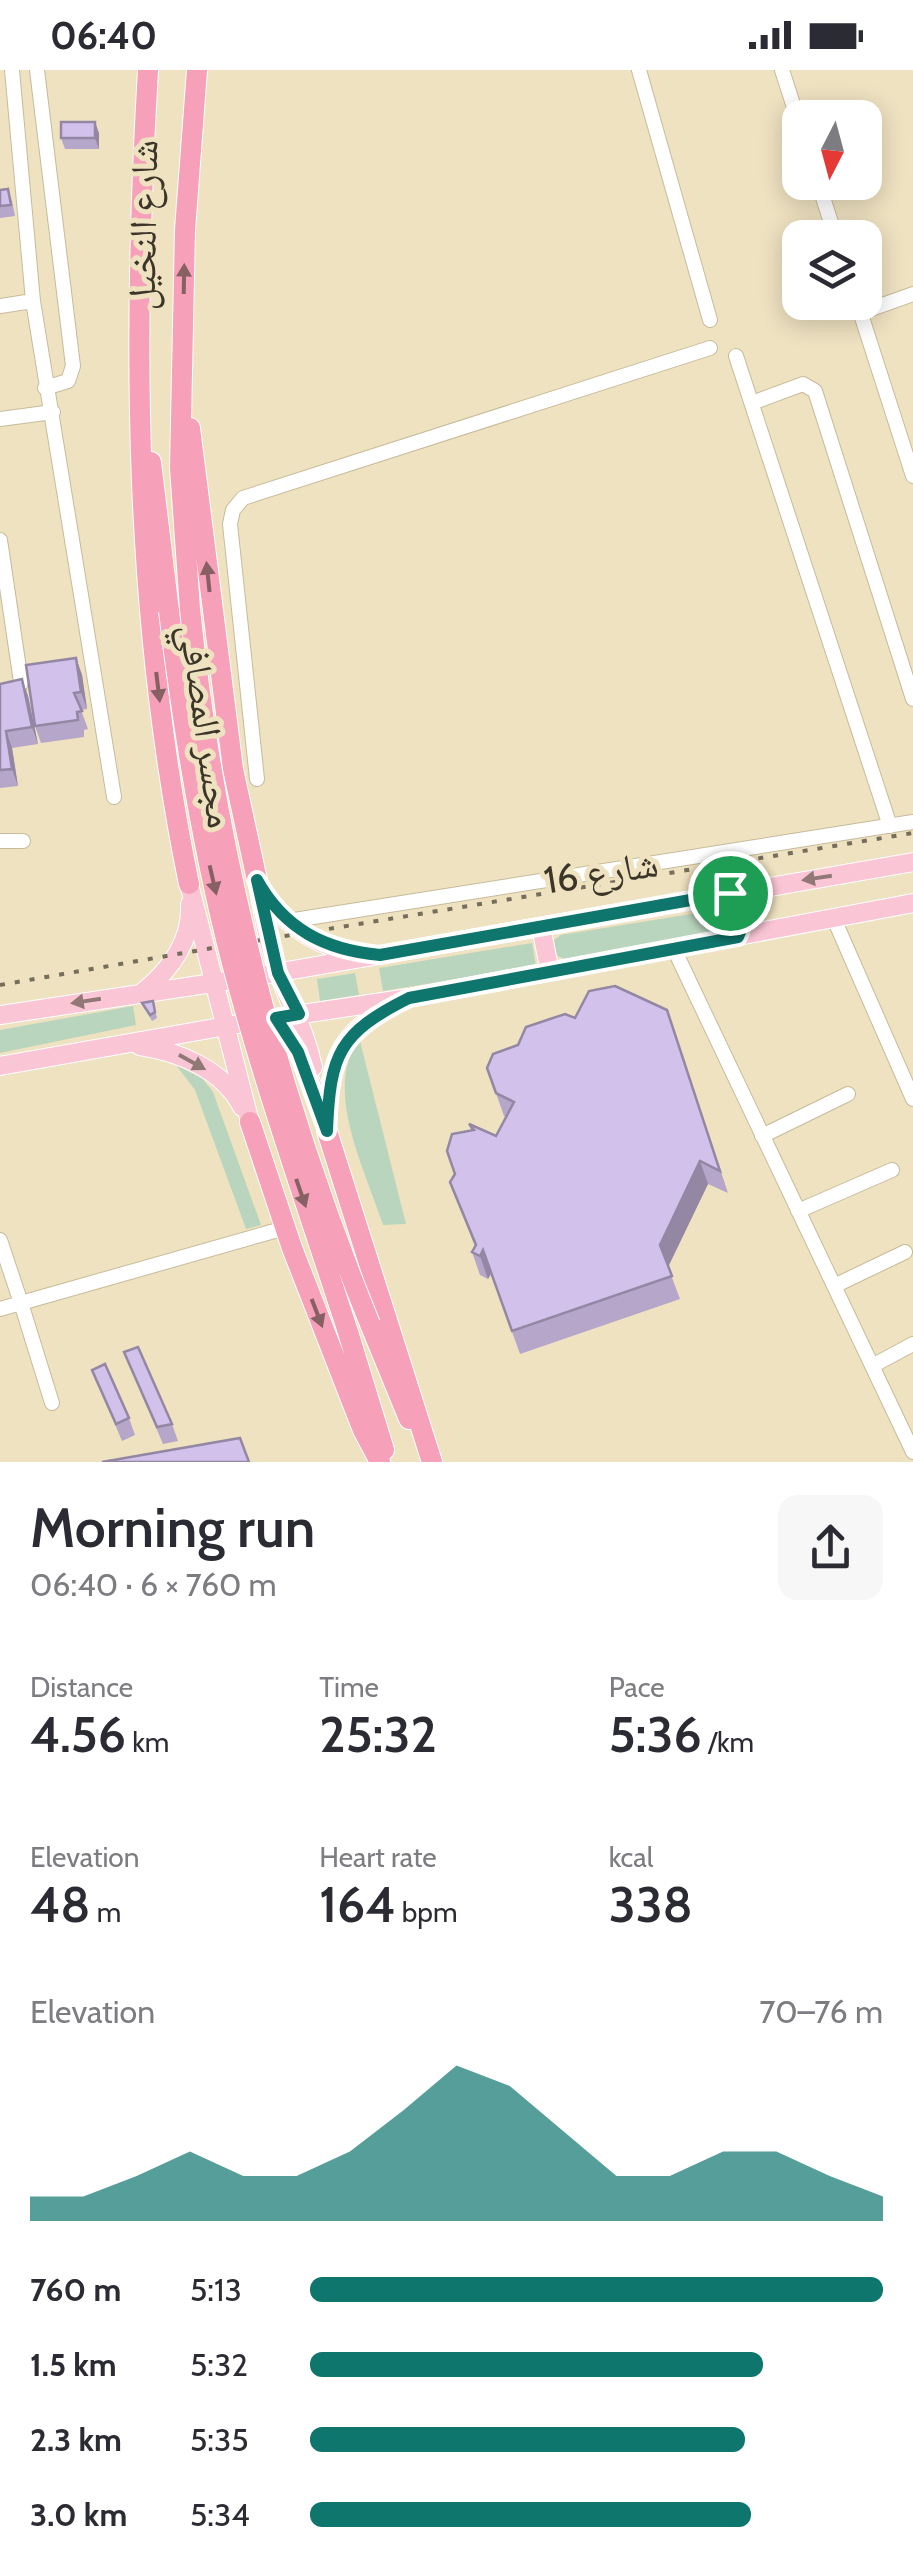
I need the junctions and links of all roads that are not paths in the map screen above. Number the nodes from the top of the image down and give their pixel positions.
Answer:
1 (12, 70) edge
2 (37, 70) edge
3 (148, 70) edge
4 (197, 70) edge
5 (638, 70) edge
6 (782, 70) edge
7 (792, 100) edge
8 (913, 294) edge
9 (33, 301) junction
10 (882, 302) edge
11 (0, 306) edge
12 (710, 320) dead end
13 (863, 320) edge
14 (710, 348) dead end
15 (736, 356) dead end
16 (183, 376) junction
17 (142, 380) junction
18 (46, 388) junction
19 (752, 403) junction
20 (52, 412) junction
21 (0, 418) edge
22 (913, 476) edge
23 (0, 540) edge
24 (2, 566) edge
25 (180, 610) junction
26 (913, 699) edge
27 (0, 700) edge
28 (257, 779) dead end
29 (114, 797) dead end
30 (913, 822) edge
31 (890, 826) junction
32 (0, 841) edge
33 (23, 841) dead end
34 (913, 862) edge
35 (258, 887) junction
36 (760, 888) junction
37 (192, 892) junction
38 (730, 893) junction
39 (913, 904) edge
40 (248, 912) dead end
41 (210, 915) dead end
42 (834, 920) junction
43 (288, 921) junction
44 (542, 927) junction
45 (764, 932) junction
46 (738, 937) junction
47 (674, 949) junction
48 (380, 955) junction
49 (550, 972) junction
50 (271, 974) junction
51 (224, 983) junction
52 (144, 992) junction
53 (409, 998) junction
54 (299, 1014) junction
55 (0, 1015) edge
56 (232, 1025) junction
57 (109, 1048) junction
58 (289, 1064) dead end
59 (0, 1066) edge
60 (254, 1075) dead end
61 (848, 1094) dead end
62 (317, 1096) junction
63 (244, 1099) junction
64 (913, 1099) edge
65 (250, 1122) junction
66 (327, 1131) junction
67 (762, 1136) junction
68 (892, 1170) dead end
69 (798, 1211) junction
70 (285, 1228) junction
71 (0, 1240) edge
72 (904, 1252) dead end
73 (834, 1286) junction
74 (21, 1303) junction
75 (0, 1309) edge
76 (913, 1344) edge
77 (872, 1366) junction
78 (52, 1403) dead end
79 (912, 1446) edge
80 (380, 1462) edge
81 (388, 1462) edge
82 (430, 1462) edge

1 - 9 street
2 - 18 street
3 - 17 highway, شارع النخيل
16 -> 4 highway, شارع النخيل
5 - 12 street
6 - 7 street
8 - 10 street
9 - 11 street
9 - 18 street
13 - 22 street
14 - 28 street
15 - 19 street
16 - 25 highway, مجسر المصافي
35 -> 16 highway
17 - 25 highway, مجسر المصافي
17 -> 37 highway
18 - 20 street
19 - 26 street
19 - 31 street
20 - 21 street
20 - 29 street
23 - 24 street
24 - 27 street
25 -> 81 highway, مجسر المصافي, bridge
25 - 82 highway, مجسر المصافي, bridge
30 - 31 street, شارع 16
31 - 43 street, شارع 16
32 - 33 street
34 -> 36 main road
35 - 40 main road
35 - 43 main road
35 - 50 main road
36 - 38 main road
36 - 45 main road
37 - 41 main road
37 - 51 main road
37 - 52 main road
38 - 44 main road
38 - 46 main road
39 - 42 main road
42 - 45 main road
42 - 64 street
43 - 48 main road
44 - 48 main road
44 - 49 main road
45 - 46 main road
46 - 47 main road
47 - 49 main road
47 - 67 street
48 - 50 main road
49 - 53 main road
50 - 54 main road
51 - 52 main road
51 - 56 main road
52 -> 55 main road
53 - 54 main road
53 - 66 main road
54 - 62 main road
54 - 62 main road
56 - 57 main road
56 - 63 main road
57 - 59 main road
57 -> 65 main road
58 - 62 main road
60 - 63 main road
61 - 67 street
62 - 66 main road
63 - 65 main road
65 - 70 highway
66 - 82 highway
67 - 69 street
68 - 69 street
69 - 73 street
70 - 74 street
70 -> 80 highway
71 - 74 street
72 - 73 street
73 - 77 street
74 - 75 street
74 - 78 street
76 - 77 street
77 - 79 street

